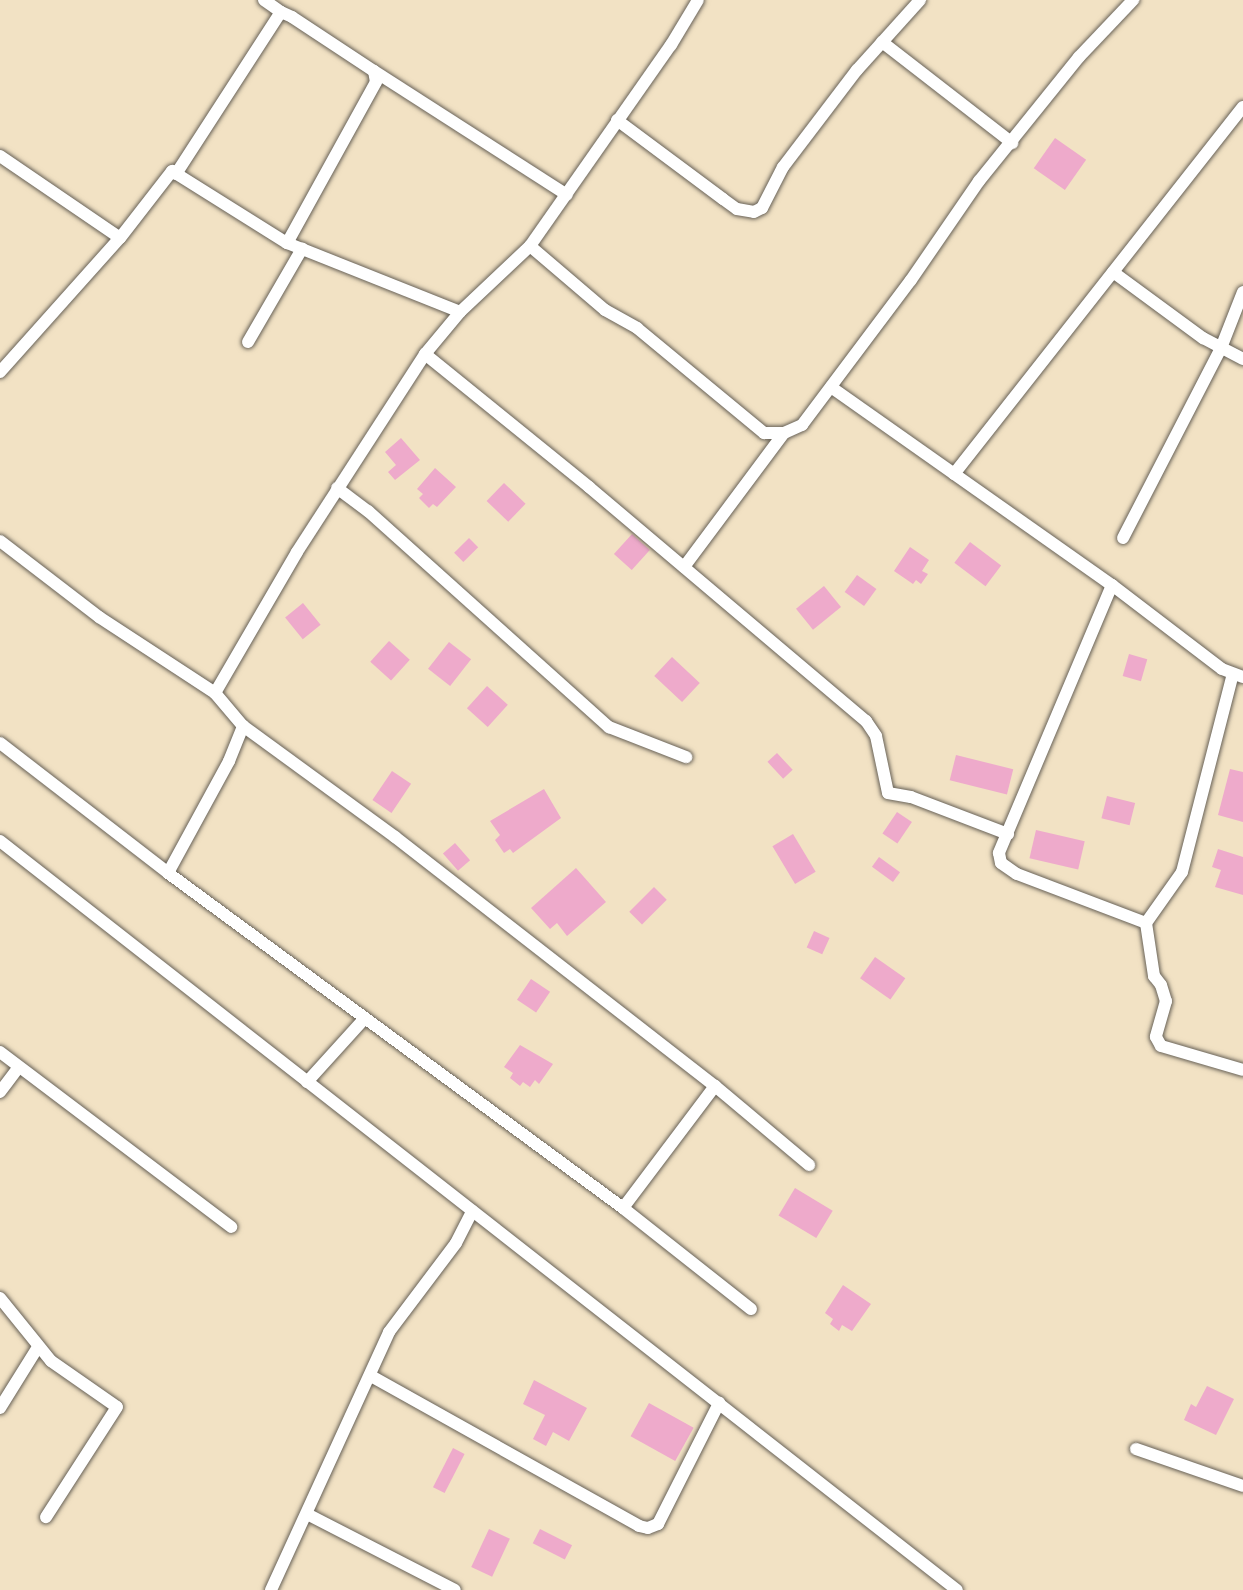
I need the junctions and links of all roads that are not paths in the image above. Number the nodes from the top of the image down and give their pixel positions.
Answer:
1 (264, 0) edge
2 (698, 0) edge
3 (920, 0) edge
4 (1133, 0) edge
5 (281, 12) junction
6 (882, 42) junction
7 (374, 71) junction
8 (1243, 107) edge
9 (617, 120) junction
10 (1012, 143) junction
11 (0, 156) edge
12 (176, 174) junction
13 (567, 195) junction
14 (120, 238) junction
15 (287, 243) junction
16 (530, 246) junction
17 (302, 249) junction
18 (1113, 272) junction
19 (1243, 292) edge
20 (460, 312) junction
21 (248, 342) dead end
22 (1221, 348) junction
23 (425, 354) junction
24 (1243, 359) edge
25 (0, 372) edge
26 (831, 387) junction
27 (784, 433) junction
28 (954, 474) junction
29 (337, 488) junction
30 (1123, 538) dead end
31 (0, 541) edge
32 (684, 567) junction
33 (1112, 585) junction
34 (1238, 676) edge
35 (215, 693) junction
36 (243, 726) junction
37 (0, 743) edge
38 (686, 758) dead end
39 (1008, 834) junction
40 (0, 841) edge
41 (168, 873) junction
42 (1146, 923) junction
43 (365, 1017) junction
44 (0, 1052) edge
45 (19, 1067) junction
46 (1243, 1070) edge
47 (307, 1082) junction
48 (715, 1086) junction
49 (0, 1092) edge
50 (810, 1165) dead end
51 (623, 1208) junction
52 (472, 1211) junction
53 (231, 1227) dead end
54 (0, 1298) edge
55 (751, 1309) dead end
56 (38, 1347) junction
57 (371, 1376) junction
58 (718, 1403) junction
59 (0, 1408) edge
60 (1136, 1449) dead end
61 (1243, 1486) edge
62 (307, 1514) junction
63 (46, 1517) dead end
64 (271, 1590) edge
65 (455, 1590) edge
66 (957, 1590) edge

1 - 5 street
2 - 9 street
3 - 6 street
4 - 10 street
5 - 7 street
5 - 12 street
6 - 9 street
6 - 10 street
7 - 13 street
7 - 15 street
8 - 18 street
9 - 13 street
10 - 26 street
11 - 14 street
12 - 14 street
12 - 15 street
13 - 16 street
14 - 25 street
15 - 17 street
16 - 20 street
16 - 27 street
17 - 20 street
17 - 21 street
18 - 22 street
18 - 28 street
19 - 22 street
20 - 23 street
22 - 24 street
22 - 30 street
23 - 29 street
23 - 32 street
26 - 27 street
26 - 28 street
27 - 32 street
28 - 33 street
29 - 35 street
29 - 38 street
31 - 35 street
32 - 39 street
33 - 34 street
33 - 39 street
34 - 42 street
35 - 36 street
36 - 41 street
36 - 48 street
37 - 41 street
39 - 42 street
40 - 47 street
41 - 43 street
42 - 46 street
43 - 47 street
43 - 51 street
44 - 45 street
45 - 49 street
45 - 53 street
47 - 52 street
48 - 50 street
48 - 51 street
51 - 55 street
52 - 57 street
52 - 58 street
54 - 56 street
56 - 59 street
56 - 63 street
57 - 58 street
57 - 62 street
58 - 66 street
60 - 61 street
62 - 64 street
62 - 65 street

